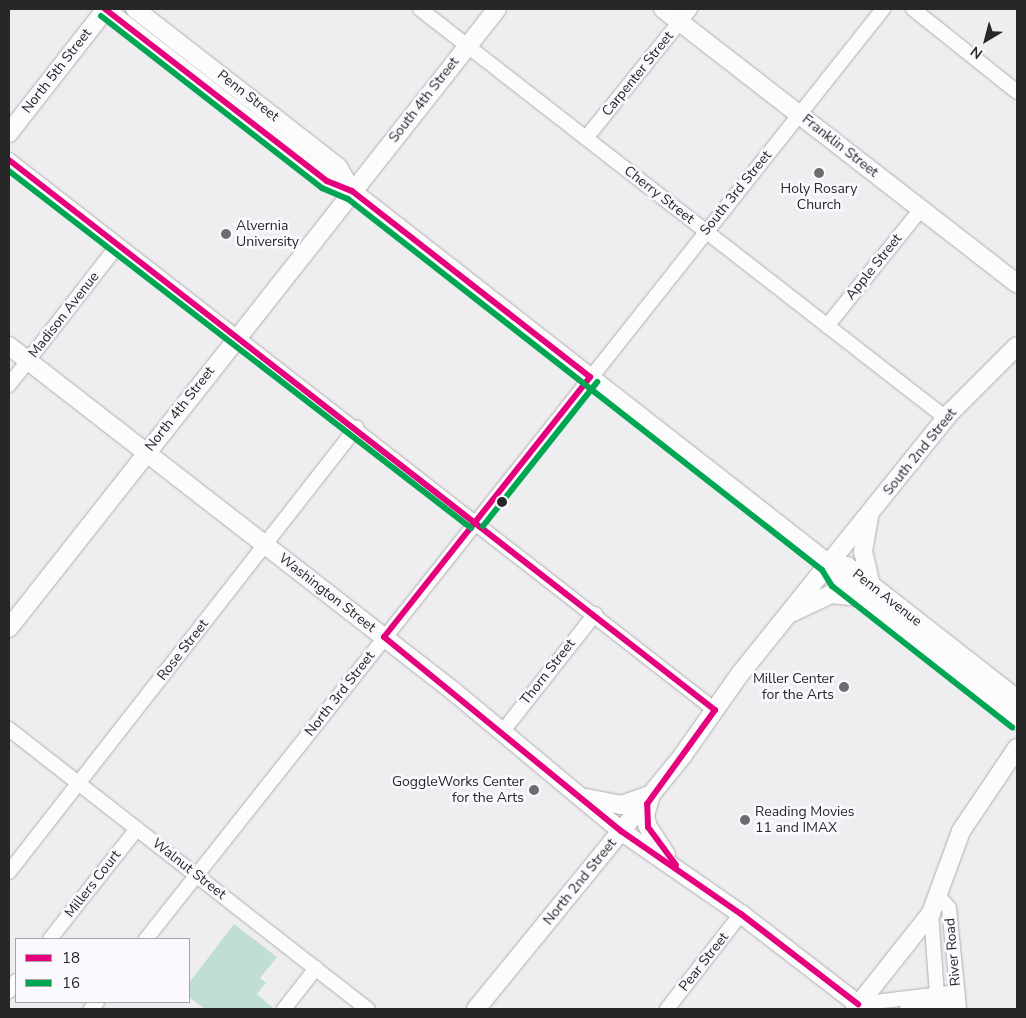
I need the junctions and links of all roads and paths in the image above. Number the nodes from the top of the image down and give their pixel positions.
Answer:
1 (106, 9) edge
2 (136, 9) edge
3 (420, 9) edge
4 (496, 9) edge
5 (663, 9) edge
6 (883, 9) edge
7 (913, 9) edge
8 (684, 15) edge
9 (467, 46) junction
10 (1017, 92) edge
11 (799, 114) junction
12 (9, 133) edge
13 (586, 138) junction
14 (9, 160) edge
15 (352, 191) junction
16 (921, 209) junction
17 (706, 231) junction
18 (118, 245) junction
19 (1017, 284) edge
20 (827, 326) junction
21 (237, 337) junction
22 (9, 346) edge
23 (1017, 346) edge
24 (28, 361) junction
25 (590, 377) junction
26 (9, 385) edge
27 (946, 418) junction
28 (356, 428) junction
29 (146, 453) junction
30 (869, 514) junction
31 (476, 521) junction
32 (265, 545) junction
33 (829, 564) junction
34 (865, 591) junction
35 (594, 614) junction
36 (788, 614) junction
37 (9, 628) edge
38 (922, 635) junction
39 (384, 637) junction
40 (1017, 698) edge
41 (715, 710) junction
42 (1017, 720) edge
43 (9, 729) edge
44 (502, 731) junction
45 (1017, 748) edge
46 (78, 783) junction
47 (568, 788) junction
48 (653, 791) junction
49 (137, 829) junction
50 (621, 831) junction
51 (9, 872) edge
52 (687, 874) junction
53 (197, 875) junction
54 (935, 906) junction
55 (741, 914) junction
56 (51, 938) edge
57 (147, 938) edge
58 (316, 968) junction
59 (958, 1002) edge
60 (937, 1003) edge
61 (862, 1007) edge
62 (284, 1009) edge
63 (368, 1009) edge
64 (476, 1009) edge
65 (667, 1009) edge
66 (906, 1009) edge

1 - 12 main road, North 5th Street
1 - 15 main road, Penn Street
2 - 15 main road, Penn Street
3 - 9 street, Cherry Street
4 - 9 main road, South 4th Street
5 - 8 main road, Franklin Street
6 - 11 street, South 3rd Street
7 - 10 street
8 - 11 main road, Franklin Street
8 - 13 street, Carpenter Street
9 - 13 street, Cherry Street
9 - 15 main road, South 4th Street
11 - 16 main road, Franklin Street
11 - 17 street, South 3rd Street
13 - 17 street, Cherry Street
14 - 18 street
15 - 21 main road, North 4th Street
15 - 25 main road, Penn Street
16 - 19 main road, Franklin Street
16 - 20 street, Apple Street
17 - 20 street, Cherry Street
17 - 25 street, South 3rd Street
18 - 21 street
18 - 24 street, Madison Avenue
20 - 27 street, Cherry Street
21 - 28 street
21 - 29 main road, North 4th Street
22 - 24 main road, Washington Street
23 - 27 main road, South 2nd Street
24 - 26 street, Madison Avenue
24 - 29 main road, Washington Street
25 - 31 street, North 3rd Street
25 - 33 main road, Penn Street
27 - 30 main road, South 2nd Street
28 - 31 street
28 - 32 street, Rose Street
29 - 32 main road, Washington Street
29 - 37 main road, North 4th Street
30 - 33 main road, South 2nd Street
30 - 34 main road
31 - 35 street
31 - 39 street, North 3rd Street
32 - 39 main road, Washington Street
32 - 46 street, Rose Street
33 - 34 main road, Penn Avenue
33 - 36 main road, North 2nd Street
34 - 36 main road
34 - 38 main road, Penn Avenue
35 - 41 street
35 - 44 street, Thorn Street
36 - 41 main road, North 2nd Street
38 - 40 main road, Penn Avenue
38 - 42 main road, Penn Avenue
39 - 44 main road, Washington Street
39 - 53 street, North 3rd Street
41 - 48 main road, North 2nd Street
43 - 46 street, Walnut Street
44 - 47 main road, Washington Street
45 - 54 main road
46 - 49 street, Walnut Street
46 - 51 street, Rose Street
47 - 48 main road
47 - 50 main road, Washington Street
48 - 50 main road, North 2nd Street
48 - 52 main road
49 - 53 street, Walnut Street
49 - 56 street, Millers Court
50 - 52 main road, Washington Street
50 - 64 main road, North 2nd Street
52 - 55 main road, Washington Street
53 - 57 street, North 3rd Street
53 - 58 street, Walnut Street
54 - 59 street, River Road
54 - 60 street, River Road
54 - 61 main road
55 - 61 main road, Washington Street
55 - 65 street, Pear Street
58 - 62 street
58 - 63 street, Walnut Street
59 - 60 street
60 - 61 street
60 - 66 street

